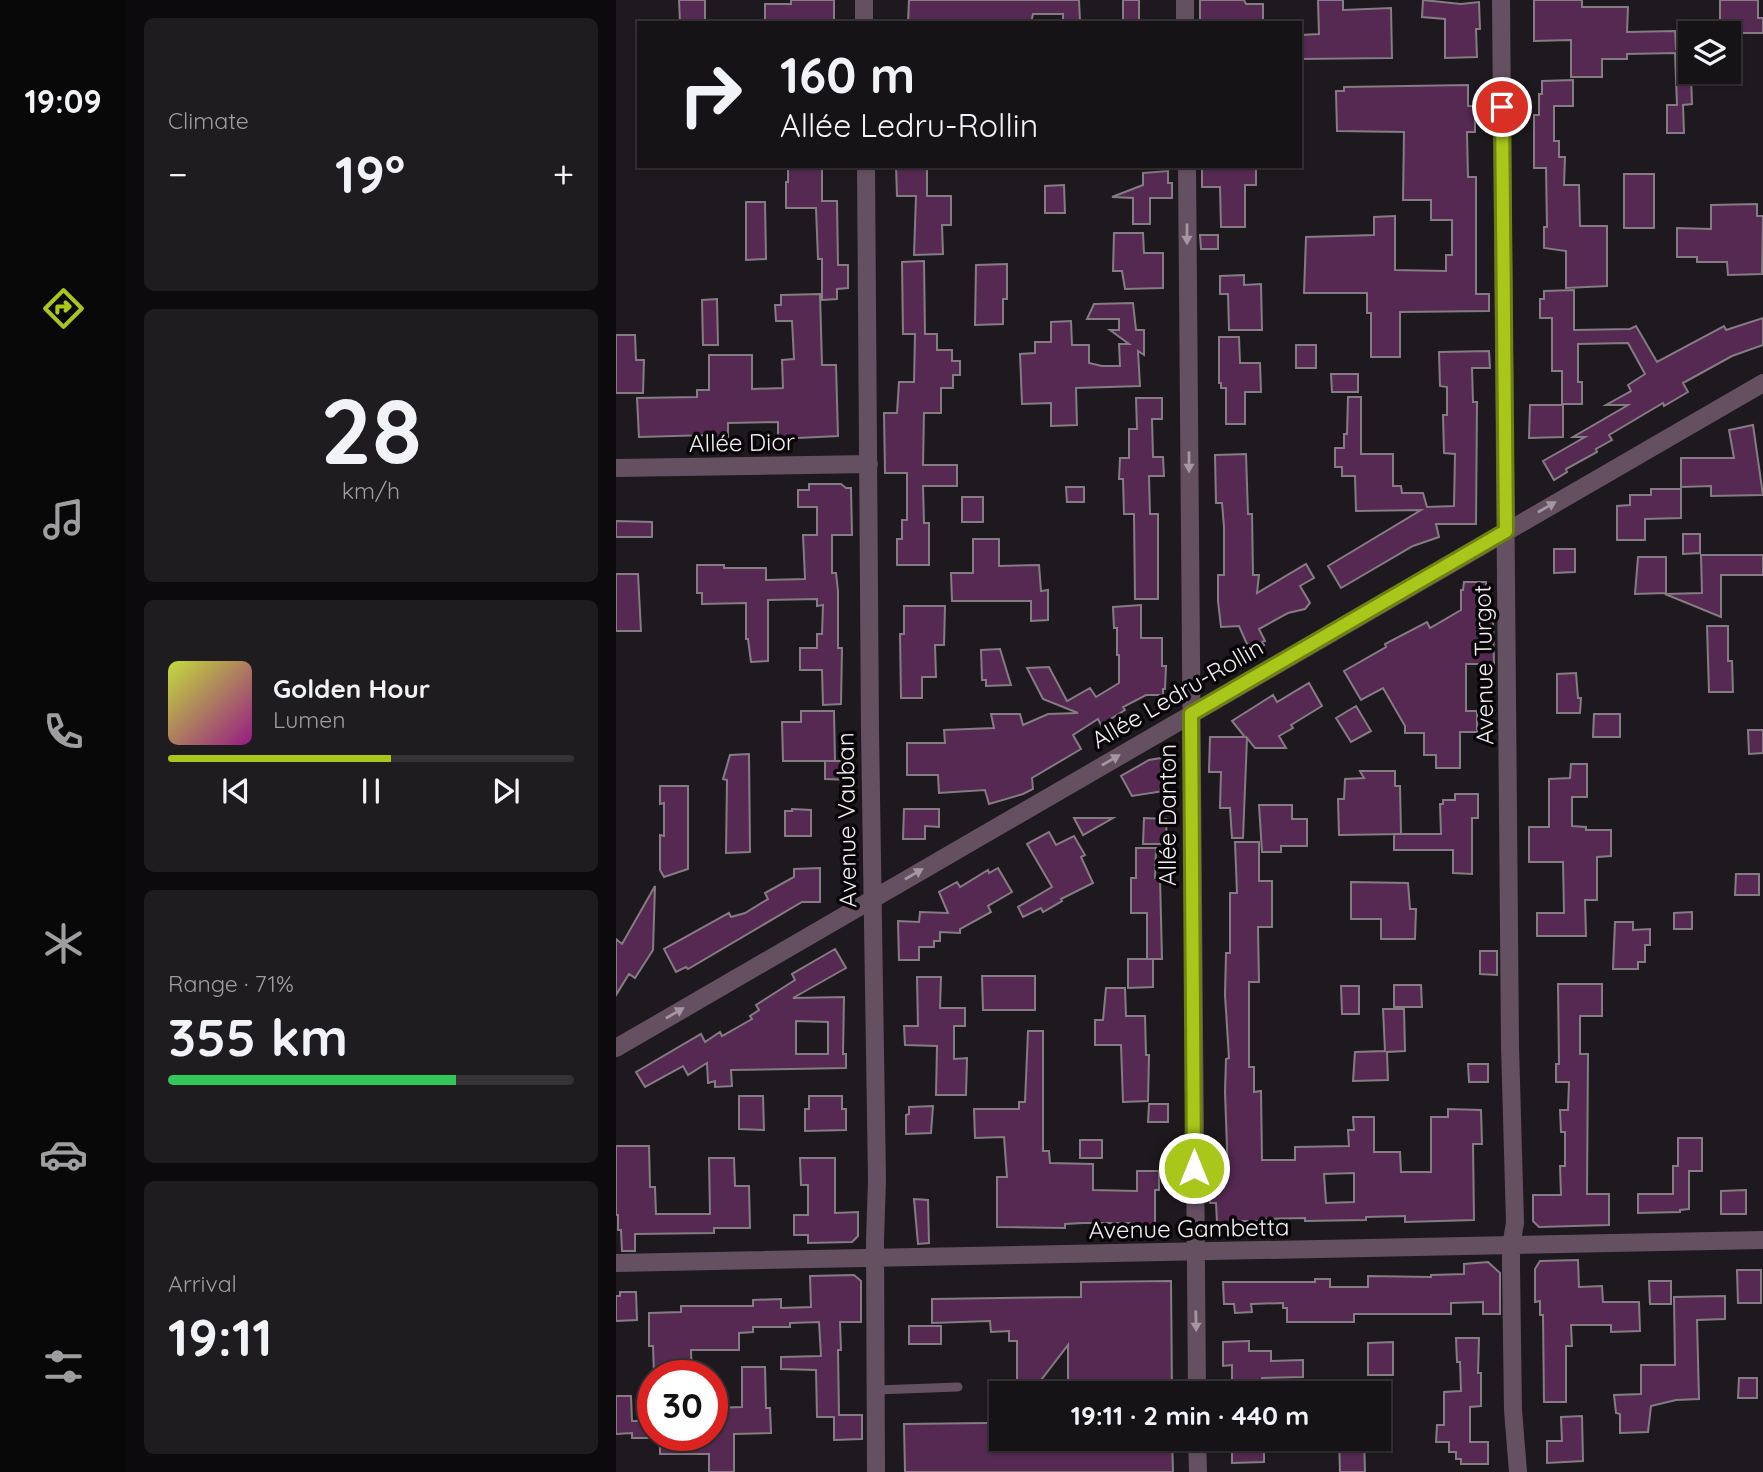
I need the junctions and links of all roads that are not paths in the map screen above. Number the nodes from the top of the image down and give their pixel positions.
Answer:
1 (864, 0) edge
2 (1185, 0) edge
3 (1501, 0) edge
4 (864, 21) edge
5 (1185, 21) edge
6 (866, 168) edge
7 (1186, 168) edge
8 (1763, 383) edge
9 (869, 464) junction
10 (616, 468) edge
11 (1506, 531) junction
12 (1191, 714) junction
13 (872, 899) junction
14 (616, 1048) edge
15 (1763, 1240) edge
16 (1511, 1246) junction
17 (1195, 1252) junction
18 (875, 1259) junction
19 (616, 1263) edge
20 (1197, 1381) edge
21 (958, 1387) dead end
22 (876, 1390) junction
23 (1197, 1451) edge
24 (876, 1472) edge
25 (1198, 1472) edge
26 (1518, 1472) edge

1 - 4 street
2 - 5 street
3 - 11 street, Avenue Turgot
6 - 9 street, Avenue Vauban
7 -> 12 street, Allée Danton
11 -> 8 street, Allée Ledru-Rollin
9 - 10 street, Allée Dior
9 - 13 street, Avenue Vauban
11 - 12 street, Allée Ledru-Rollin
11 - 16 street, Avenue Turgot
13 -> 12 street, Allée Ledru-Rollin
12 - 17 street, Allée Danton
14 -> 13 street, Allée Ledru-Rollin
13 - 18 street, Avenue Vauban
15 - 16 street, Avenue Gambetta
16 - 17 street, Avenue Gambetta
16 - 26 street, Avenue Turgot
17 - 18 street, Avenue Gambetta
17 -> 20 street, Allée Danton
18 - 19 street, Avenue Gambetta
18 - 22 street, Avenue Vauban
21 - 22 lane
22 - 24 street, Avenue Vauban
23 - 25 street

